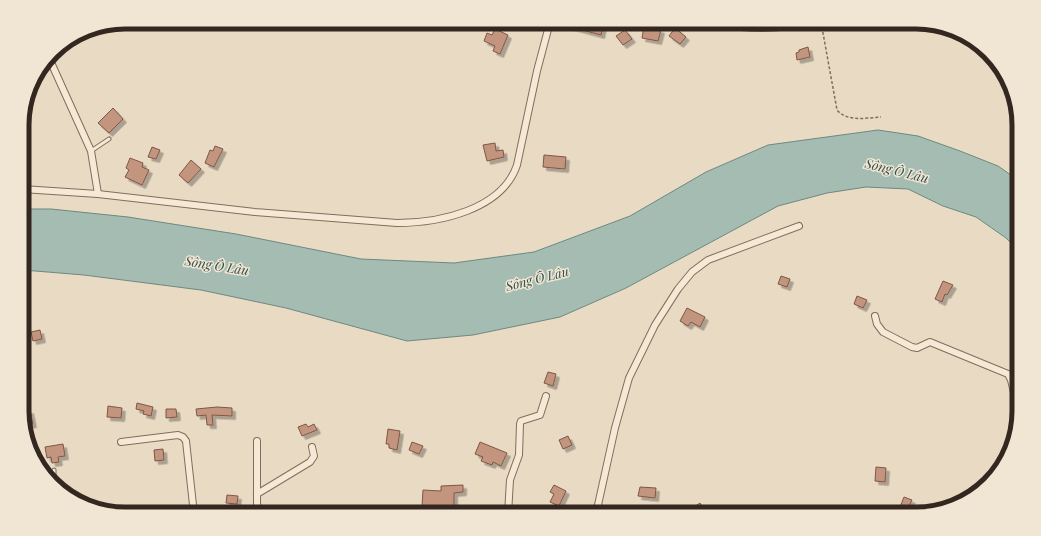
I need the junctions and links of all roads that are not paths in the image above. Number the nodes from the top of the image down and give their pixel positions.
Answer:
1 (548, 29) edge
2 (51, 64) edge
3 (109, 139) dead end
4 (91, 151) junction
5 (29, 189) edge
6 (98, 194) junction
7 (799, 226) dead end
8 (875, 316) dead end
9 (1012, 384) edge
10 (546, 396) dead end
11 (257, 441) dead end
12 (121, 442) dead end
13 (312, 447) dead end
14 (54, 470) dead end
15 (54, 476) edge
16 (257, 494) junction
17 (193, 507) edge
18 (258, 507) edge
19 (508, 507) edge
20 (598, 507) edge

1 - 6 street
2 - 4 street
3 - 4 lane
4 - 6 street
5 - 6 street
7 - 20 street
8 - 9 street
10 - 19 street
11 - 16 street
12 - 17 street
13 - 16 street
14 - 15 lane
16 - 18 street

